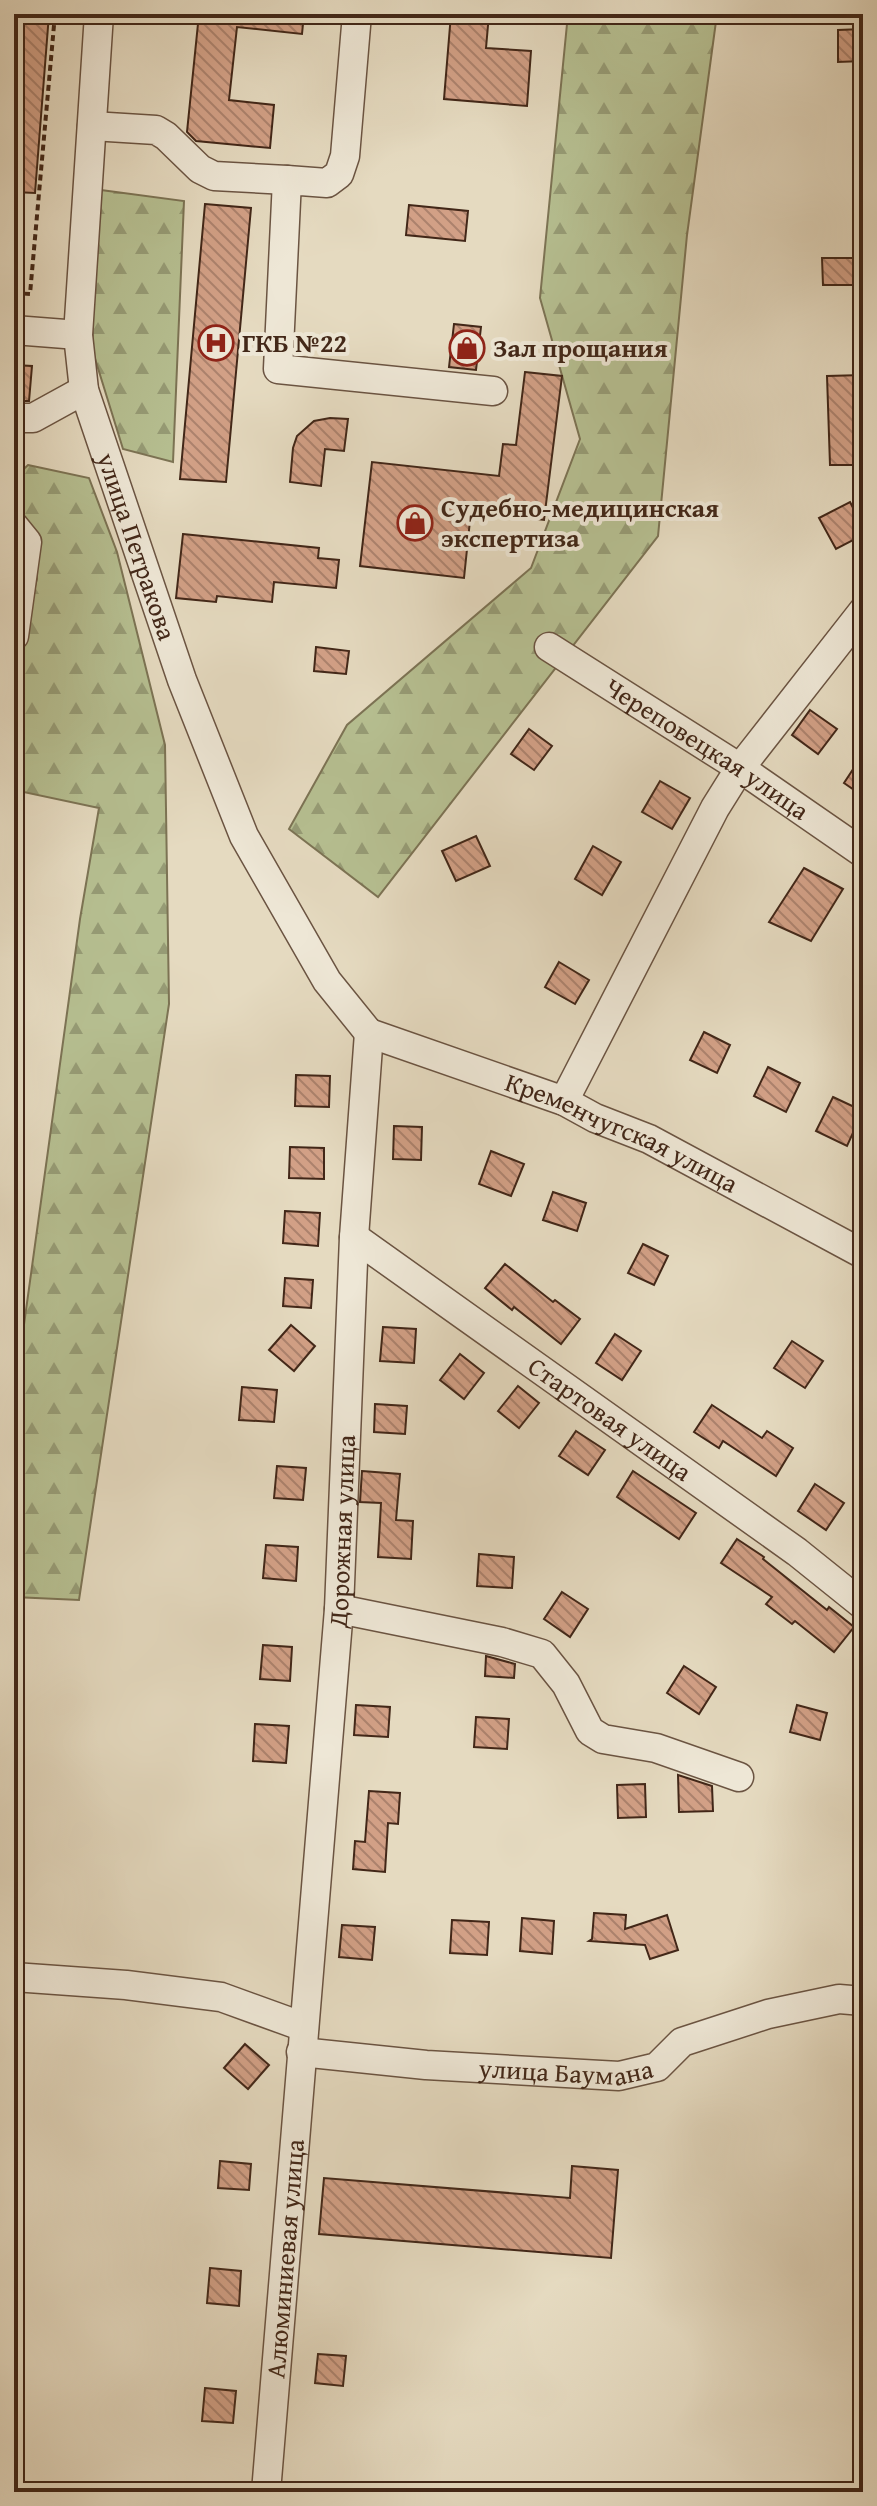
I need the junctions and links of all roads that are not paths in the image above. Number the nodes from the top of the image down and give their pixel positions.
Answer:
1 (99, 14) edge
2 (357, 14) edge
3 (92, 126) junction
4 (287, 180) junction
5 (14, 330) edge
6 (78, 335) junction
7 (84, 390) junction
8 (493, 391) dead end
9 (14, 418) edge
10 (14, 526) edge
11 (863, 611) edge
12 (14, 636) edge
13 (549, 647) dead end
14 (740, 768) junction
15 (863, 853) edge
16 (369, 1033) junction
17 (564, 1101) junction
18 (354, 1237) junction
19 (863, 1254) edge
20 (863, 1605) edge
21 (339, 1609) junction
22 (739, 1777) dead end
23 (14, 1977) edge
24 (863, 2001) edge
25 (303, 2040) junction
26 (266, 2492) edge

1 - 3 street, улица Петракова
2 - 4 street
3 - 4 street
3 - 6 street, улица Петракова
4 - 8 street
5 - 6 street
6 - 7 street, улица Петракова
7 - 9 street
7 - 16 street, улица Петракова
10 - 12 street
11 - 14 street
13 - 14 street, Череповецкая улица
14 - 15 street, Череповецкая улица
14 - 17 street
16 - 17 street, Кременчугская улица
16 - 18 street, Дорожная улица
17 - 19 street, Кременчугская улица
18 - 20 street, Стартовая улица
18 - 21 street, Дорожная улица
21 - 22 street
21 - 25 street, Дорожная улица
23 - 25 street, улица Баумана
24 - 25 street, улица Баумана
25 - 26 street, Алюминиевая улица

